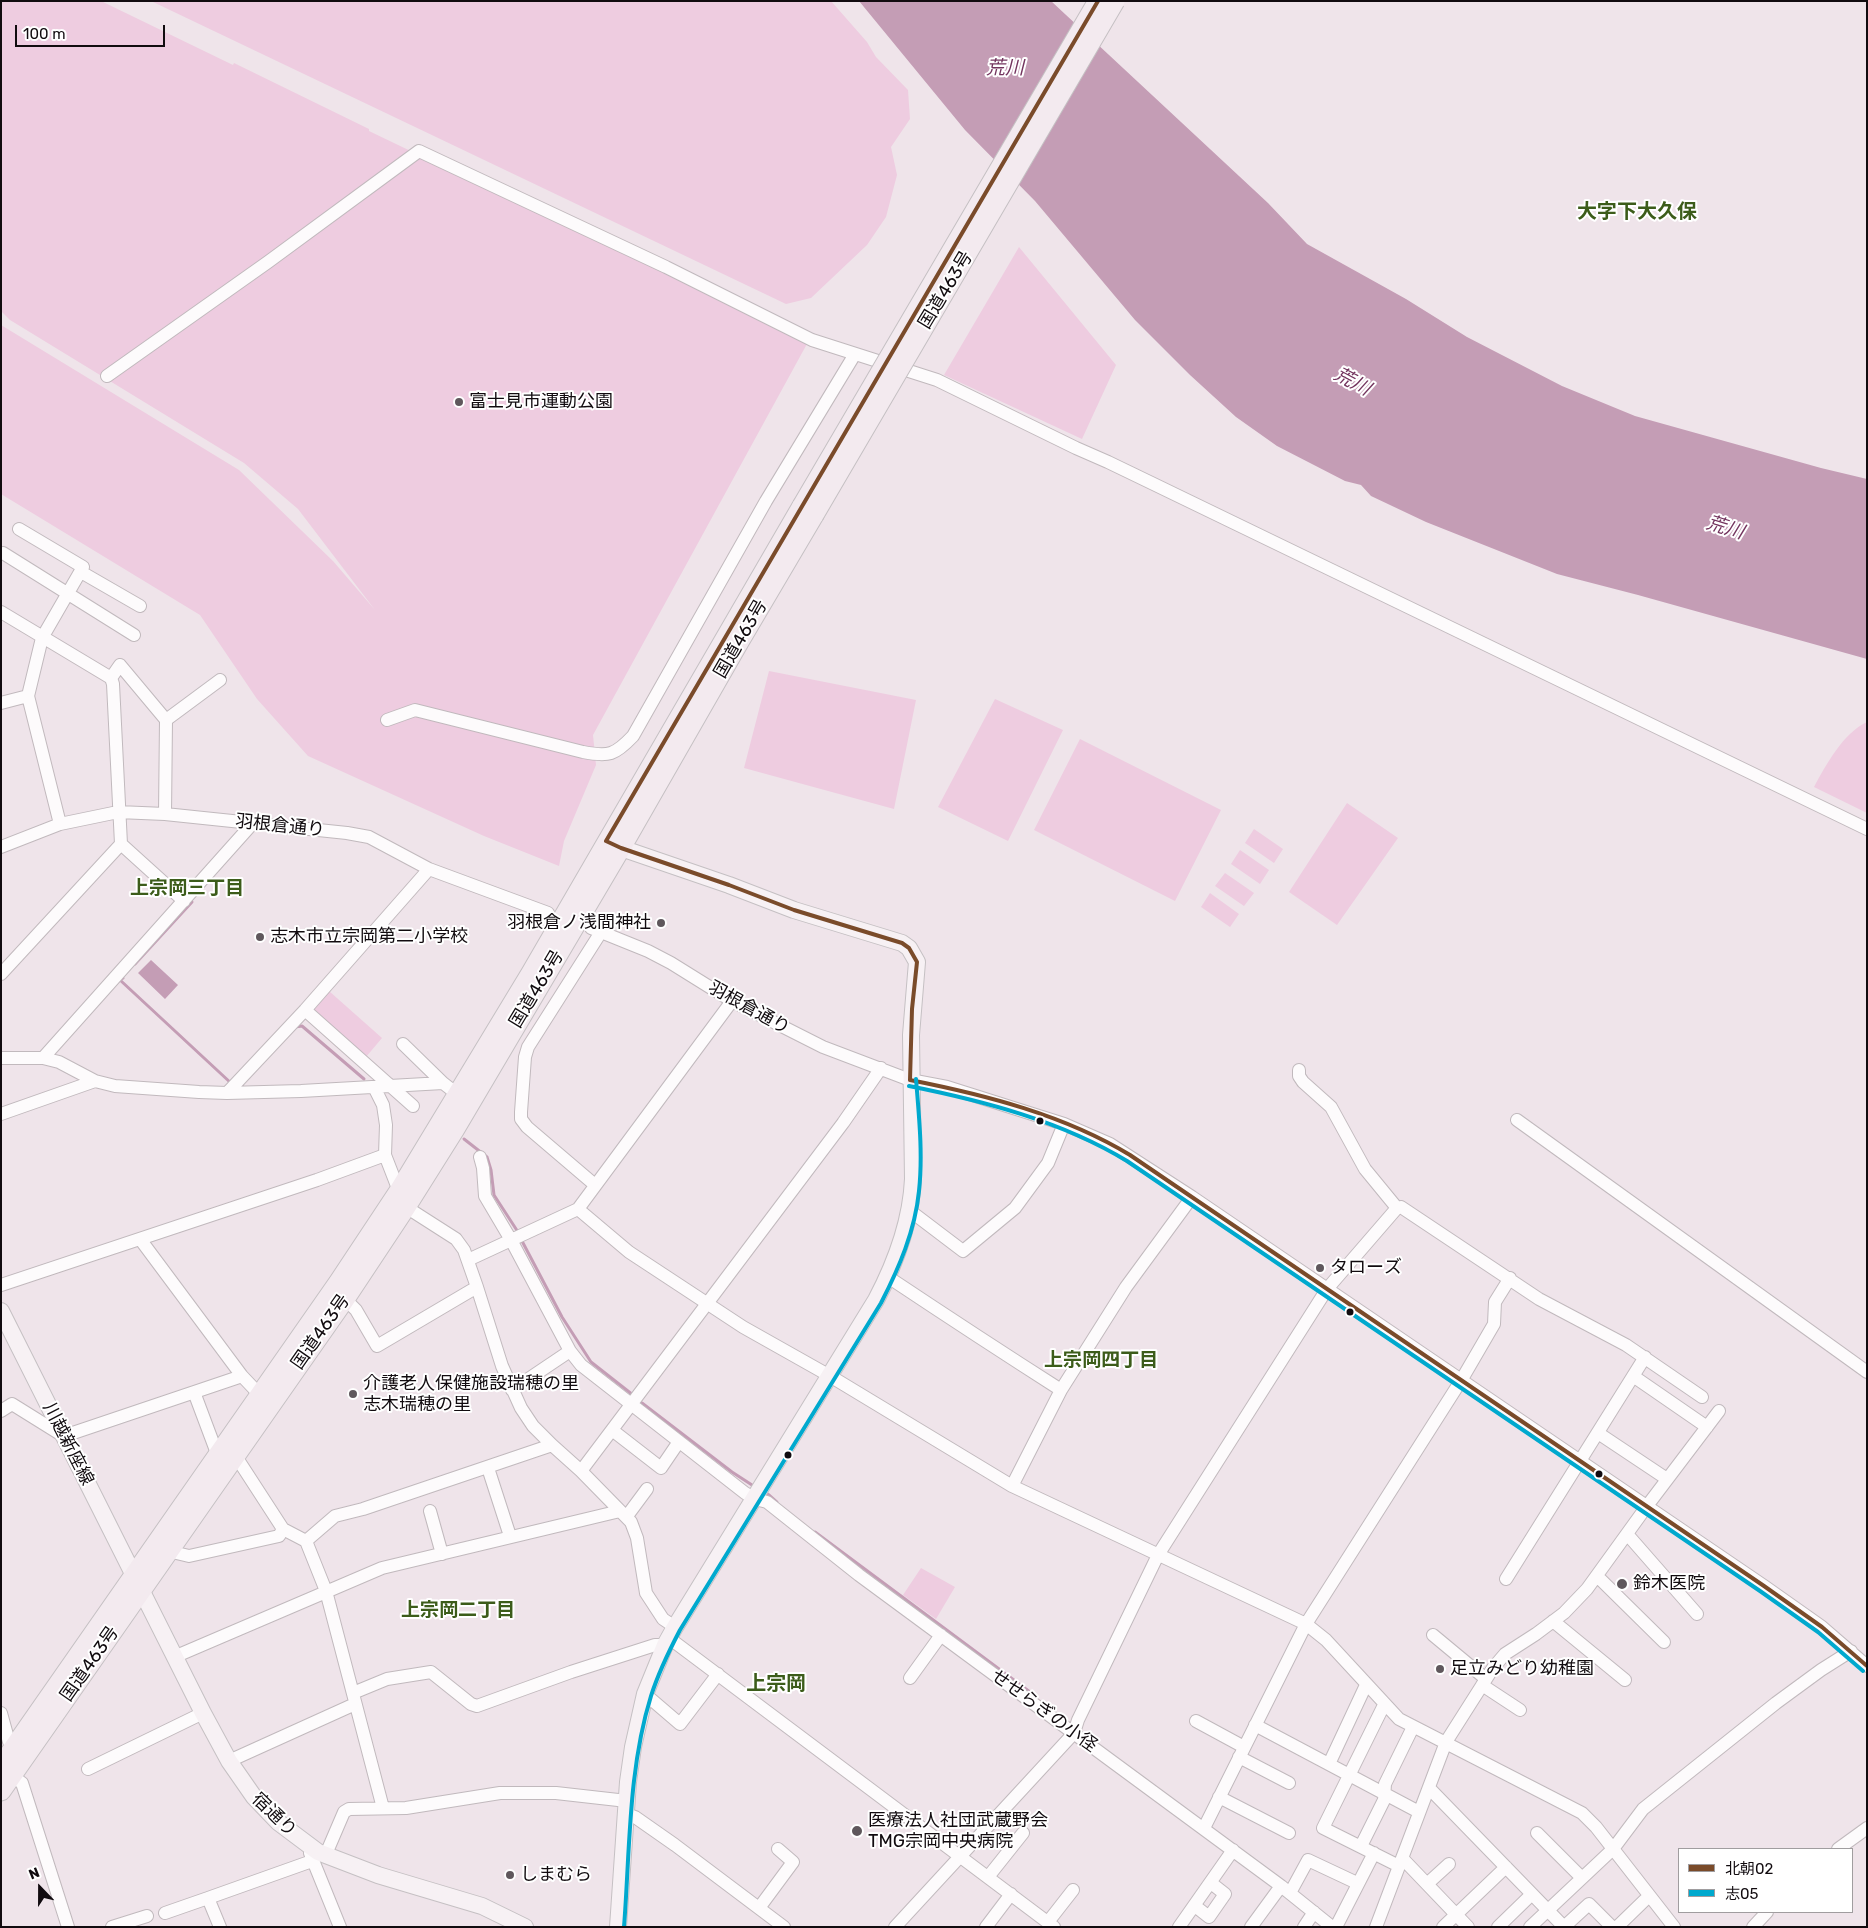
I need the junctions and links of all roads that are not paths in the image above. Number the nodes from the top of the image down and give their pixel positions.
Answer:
1 (1098, 1) edge
2 (1115, 1) edge
3 (855, 354) junction
4 (107, 376) dead end
5 (808, 511) junction
6 (19, 529) dead end
7 (3, 553) dead end
8 (80, 572) junction
9 (68, 594) junction
10 (140, 606) dead end
11 (1, 612) edge
12 (134, 635) dead end
13 (42, 638) junction
14 (111, 678) junction
15 (220, 680) dead end
16 (28, 696) junction
17 (1, 703) edge
18 (166, 720) junction
19 (387, 720) dead end
20 (118, 812) junction
21 (165, 814) junction
22 (60, 824) junction
23 (252, 824) junction
24 (1867, 829) edge
25 (121, 844) junction
26 (614, 844) junction
27 (1, 848) edge
28 (429, 870) junction
29 (184, 901) junction
30 (548, 913) dead end
31 (1, 974) edge
32 (732, 1001) junction
33 (304, 1010) junction
34 (403, 1044) dead end
35 (1, 1058) edge
36 (43, 1058) junction
37 (880, 1068) junction
38 (1299, 1070) dead end
39 (910, 1080) junction
40 (95, 1081) junction
41 (389, 1086) junction
42 (374, 1087) junction
43 (450, 1089) junction
44 (227, 1093) junction
45 (413, 1106) dead end
46 (1, 1114) edge
47 (1517, 1120) dead end
48 (1064, 1124) junction
49 (386, 1155) junction
50 (480, 1157) dead end
51 (595, 1185) junction
52 (1192, 1197) junction
53 (403, 1199) junction
54 (1397, 1208) junction
55 (578, 1209) junction
56 (909, 1210) junction
57 (140, 1238) junction
58 (510, 1240) junction
59 (468, 1260) junction
60 (888, 1277) junction
61 (1510, 1278) junction
62 (1, 1285) edge
63 (478, 1287) junction
64 (1327, 1289) junction
65 (345, 1298) junction
66 (708, 1303) junction
67 (1, 1311) edge
68 (570, 1351) junction
69 (1645, 1357) junction
70 (1867, 1372) edge
71 (242, 1376) junction
72 (830, 1376) junction
73 (1633, 1376) junction
74 (1462, 1379) junction
75 (512, 1390) junction
76 (1061, 1390) junction
77 (194, 1392) junction
78 (260, 1395) junction
79 (1702, 1397) dead end
80 (631, 1406) junction
81 (1, 1411) edge
82 (1719, 1411) dead end
83 (1707, 1427) junction
84 (612, 1430) junction
85 (1598, 1433) junction
86 (64, 1436) junction
87 (678, 1443) junction
88 (552, 1445) junction
89 (226, 1456) junction
90 (1581, 1461) junction
91 (488, 1468) junction
92 (581, 1471) junction
93 (1667, 1479) junction
94 (1012, 1486) junction
95 (647, 1489) dead end
96 (755, 1499) junction
97 (1647, 1506) junction
98 (430, 1511) dead end
99 (623, 1514) junction
100 (283, 1529) junction
101 (1627, 1534) junction
102 (510, 1536) junction
103 (306, 1541) junction
104 (168, 1551) junction
105 (442, 1554) junction
106 (1158, 1555) junction
107 (1597, 1576) junction
108 (1506, 1579) dead end
109 (138, 1584) junction
110 (326, 1590) junction
111 (1697, 1614) dead end
112 (1553, 1621) junction
113 (1306, 1624) junction
114 (941, 1635) junction
115 (1433, 1635) dead end
116 (670, 1637) junction
117 (1664, 1642) dead end
118 (1851, 1651) junction
119 (174, 1657) junction
120 (1867, 1666) edge
121 (718, 1674) junction
122 (910, 1678) dead end
123 (1625, 1680) dead end
124 (1484, 1682) junction
125 (1366, 1684) junction
126 (645, 1694) junction
127 (354, 1698) junction
128 (1384, 1704) junction
129 (1520, 1710) dead end
130 (1, 1713) edge
131 (203, 1713) junction
132 (1196, 1721) dead end
133 (1255, 1725) junction
134 (1413, 1728) junction
135 (1074, 1733) junction
136 (1446, 1742) junction
137 (15, 1746) junction
138 (1242, 1752) junction
139 (228, 1761) junction
140 (1329, 1764) junction
141 (88, 1769) dead end
142 (1349, 1775) junction
143 (5, 1777) edge
144 (1289, 1782) dead end
145 (1429, 1788) junction
146 (1384, 1792) junction
147 (1219, 1797) junction
148 (383, 1808) junction
149 (627, 1808) junction
150 (1419, 1812) junction
151 (1206, 1824) junction
152 (1867, 1828) edge
153 (1537, 1832) dead end
154 (1022, 1833) dead end
155 (1289, 1833) dead end
156 (1361, 1846) junction
157 (1839, 1848) edge
158 (778, 1849) dead end
159 (1613, 1849) junction
160 (1234, 1850) junction
161 (316, 1853) junction
162 (1374, 1853) junction
163 (965, 1860) junction
164 (1401, 1862) junction
165 (1449, 1864) dead end
166 (1506, 1867) junction
167 (988, 1878) junction
168 (1582, 1878) junction
169 (1357, 1883) junction
170 (1427, 1884) junction
171 (1073, 1890) dead end
172 (1285, 1890) junction
173 (1011, 1894) junction
174 (1532, 1894) junction
175 (1649, 1896) junction
176 (208, 1898) junction
177 (759, 1908) junction
178 (1548, 1910) junction
179 (1314, 1912) junction
180 (165, 1913) dead end
181 (1766, 1913) edge
182 (1456, 1914) junction
183 (147, 1916) dead end
184 (1051, 1925) edge
185 (68, 1927) edge
186 (112, 1927) edge
187 (220, 1927) edge
188 (340, 1927) edge
189 (525, 1927) edge
190 (618, 1927) edge
191 (784, 1927) edge
192 (895, 1927) edge
193 (986, 1927) edge
194 (1179, 1927) edge
195 (1251, 1927) edge
196 (1304, 1927) edge
197 (1332, 1927) edge
198 (1336, 1927) edge
199 (1376, 1927) edge
200 (1443, 1927) edge
201 (1468, 1927) edge
202 (1498, 1927) edge
203 (1530, 1927) edge
204 (1564, 1927) edge
205 (1612, 1927) edge
206 (1617, 1927) edge
207 (1674, 1927) edge
208 (1753, 1927) edge

1 - 5 highway, 国道463号, bridge
2 - 5 highway, 国道463号, bridge
3 - 4 street
3 - 19 street
3 - 24 street
5 - 26 highway, 国道463号
6 - 8 street
7 - 9 street
8 - 9 street
8 - 10 street
9 - 12 street
9 - 13 street
11 - 13 street
13 - 14 street
13 - 16 street
14 - 18 street
14 - 20 street
15 - 18 street
16 - 17 street
16 - 22 street
18 - 21 street
20 - 21 street, 羽根倉通り
20 - 22 street, 羽根倉通り
20 - 25 street
21 - 23 street, 羽根倉通り
22 - 27 street, 羽根倉通り
23 - 28 street, 羽根倉通り
23 - 29 street
25 - 29 street
25 - 31 street
26 - 39 main road
26 - 43 highway, 国道463号
26 - 53 highway, 国道463号
28 - 30 street, 羽根倉通り
28 - 33 street
29 - 36 street
32 - 37 street, 羽根倉通り
32 - 51 street
32 - 51 street, 羽根倉通り
33 - 41 street
33 - 44 street
34 - 43 street
35 - 36 street
36 - 40 street
37 - 39 street, 羽根倉通り
37 - 66 street
38 - 54 street
39 - 48 street, 羽根倉通り
39 - 56 main road
40 - 44 street
40 - 46 street
41 - 42 street
41 - 43 street
41 - 45 street
42 - 44 street
42 - 49 street
43 - 53 highway, 国道463号
47 - 70 street
48 - 52 street, 羽根倉通り
48 - 56 street
49 - 53 street
49 - 57 street
50 - 58 street, せせらぎの小径
51 - 55 street
52 - 64 street, 羽根倉通り
52 - 76 street
53 - 59 street
53 - 65 highway, 国道463号
53 - 78 highway, 国道463号
54 - 61 street
54 - 64 street
55 - 58 street
55 - 66 street
56 - 60 main road
57 - 62 street
57 - 71 street
58 - 59 street
58 - 68 street, せせらぎの小径
59 - 63 street
60 - 72 main road
60 - 76 street
61 - 69 street
61 - 74 street
63 - 65 street
63 - 75 street
64 - 74 street, 羽根倉通り
64 - 106 street
65 - 89 highway, 国道463号
66 - 72 street
66 - 80 street
67 - 86 main road, 川越新座線
68 - 75 street
68 - 80 street, せせらぎの小径
69 - 73 street
69 - 79 street
71 - 77 street
71 - 78 street
72 - 94 street
72 - 96 main road
73 - 83 street
73 - 85 street
74 - 90 street, 羽根倉通り
74 - 113 street
75 - 88 street
76 - 94 street
77 - 86 street
77 - 89 street
78 - 89 highway, 国道463号
80 - 84 street
80 - 87 street, せせらぎの小径
81 - 86 street
82 - 83 street
83 - 93 street
84 - 87 street
84 - 92 street
85 - 90 street
85 - 93 street
86 - 109 main road, 川越新座線
87 - 96 street, せせらぎの小径
88 - 91 street
88 - 92 street
89 - 100 street
89 - 104 highway, 国道463号
89 - 109 highway, 国道463号
90 - 97 street, 羽根倉通り
90 - 108 street
91 - 102 street
91 - 103 street
92 - 99 street
93 - 97 street
94 - 106 street
95 - 99 street
96 - 114 street, せせらぎの小径
96 - 116 main road
97 - 101 street
97 - 118 street, 羽根倉通り
98 - 105 street
99 - 102 street
99 - 116 street
100 - 103 street
100 - 104 street
101 - 107 street
101 - 111 street
102 - 105 street
103 - 110 street
104 - 109 highway, 国道463号
105 - 110 street
106 - 113 street
106 - 135 street
107 - 112 street
107 - 117 street
109 - 119 main road, 宿通り
109 - 137 highway, 国道463号
109 - 143 highway, 国道463号
110 - 119 street
110 - 127 street
112 - 123 street
112 - 124 street
113 - 125 street
113 - 133 street
114 - 122 street
114 - 135 street, せせらぎの小径
115 - 124 street
116 - 121 street
116 - 126 main road
116 - 127 street
118 - 120 street, 羽根倉通り
118 - 159 street
119 - 131 main road, 宿通り
121 - 126 street
121 - 163 street
124 - 129 street
124 - 136 street
125 - 128 street
125 - 140 street
126 - 149 main road
127 - 139 street
127 - 148 street
128 - 134 street
128 - 142 street
130 - 137 street
131 - 139 main road, 宿通り
131 - 141 street
132 - 138 street
133 - 138 street
133 - 140 street
134 - 136 street
134 - 146 street
135 - 151 street, せせらぎの小径
135 - 163 street
136 - 145 street
136 - 159 street
137 - 143 highway, 国道463号
138 - 144 street
138 - 147 street
139 - 161 main road, 宿通り
140 - 142 street
142 - 146 street
142 - 156 street
143 - 185 street
145 - 150 street
145 - 166 street
146 - 150 street
146 - 156 street
147 - 151 street
147 - 155 street
148 - 149 street
148 - 161 street
149 - 177 street
149 - 190 main road
150 - 164 street
151 - 160 street, せせらぎの小径
152 - 157 street
153 - 168 street
154 - 167 street
156 - 162 street
158 - 177 street
159 - 168 street
159 - 175 street
160 - 172 street, せせらぎの小径
160 - 194 street
161 - 176 street
161 - 188 street
161 - 189 main road, 宿通り
162 - 164 street
162 - 169 street
163 - 167 street
163 - 192 street
164 - 170 street
164 - 199 street
165 - 170 street
166 - 174 street
166 - 182 street
167 - 173 street
168 - 178 street
169 - 172 street
169 - 198 street
170 - 182 street
171 - 184 street
172 - 179 street, せせらぎの小径
172 - 195 street
173 - 184 street
173 - 193 street
174 - 178 street
174 - 202 street
175 - 206 street
175 - 207 street
176 - 180 street
176 - 187 street
177 - 191 street
178 - 203 street
178 - 204 street
179 - 196 street
179 - 197 street, せせらぎの小径
181 - 208 street
182 - 200 street
182 - 201 street
183 - 186 street
204 - 205 street

